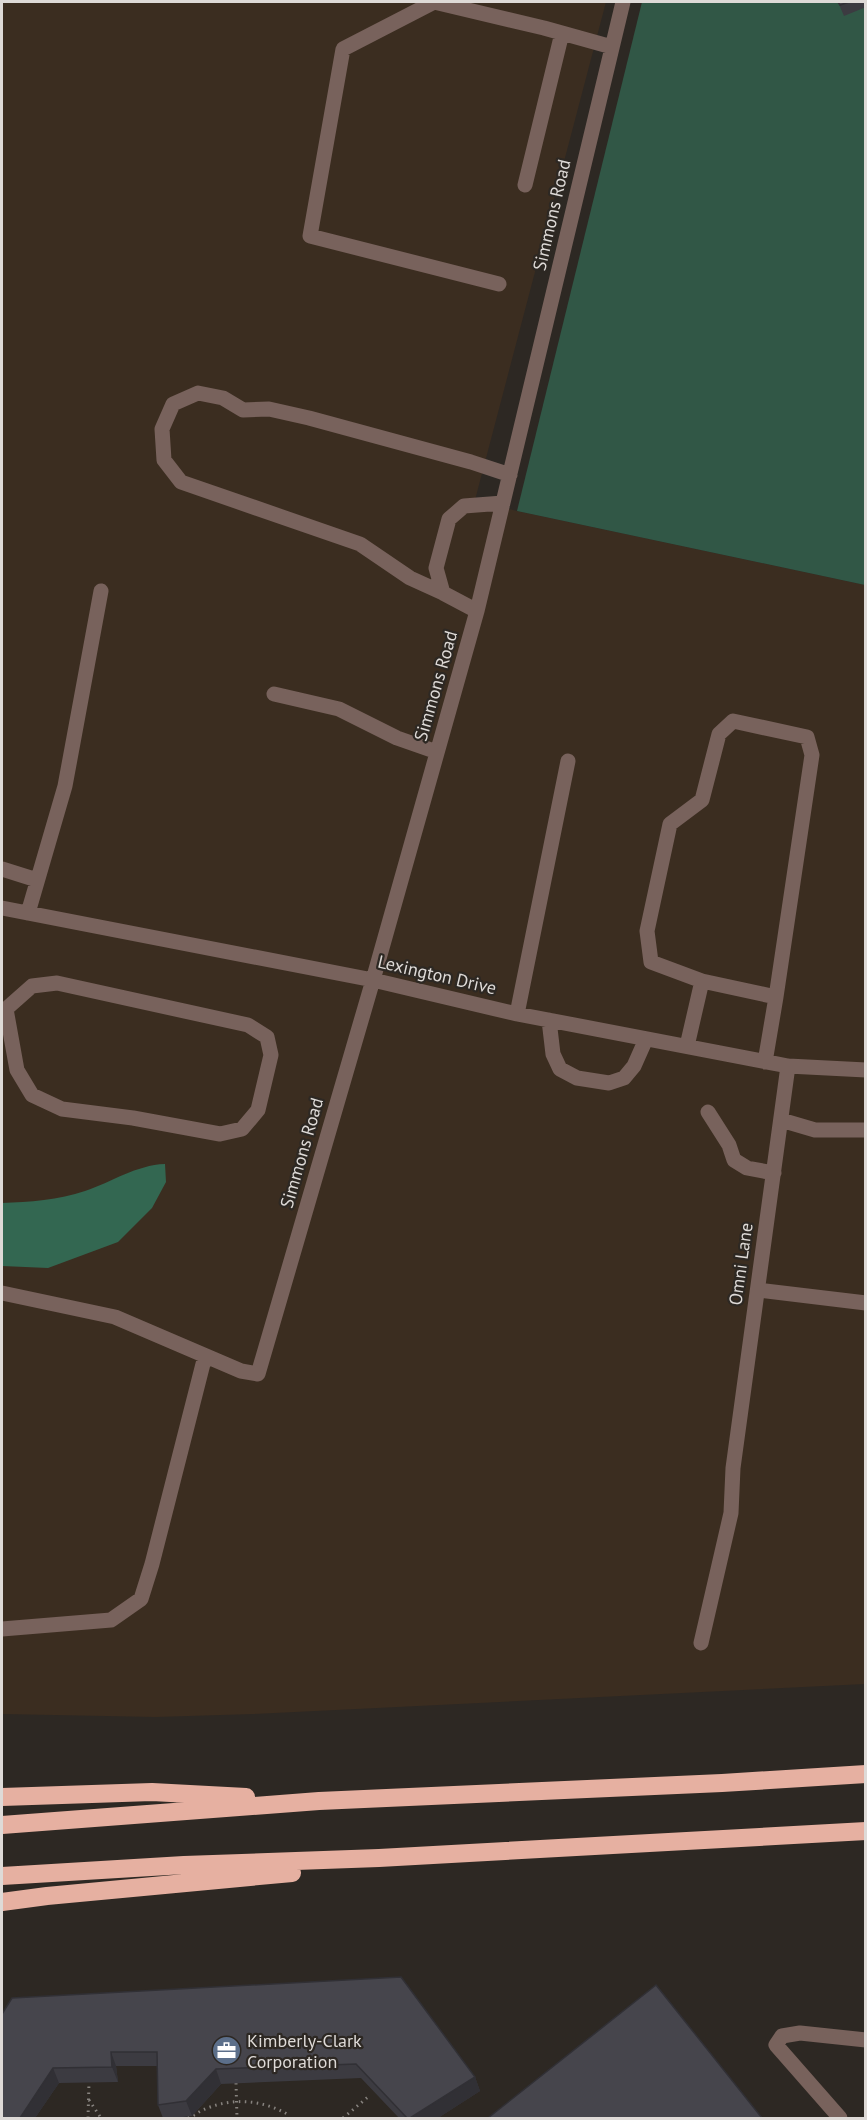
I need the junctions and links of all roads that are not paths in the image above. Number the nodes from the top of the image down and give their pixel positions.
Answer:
1 (623, 2) edge
2 (562, 33) junction
3 (612, 47) junction
4 (525, 185) dead end
5 (499, 284) dead end
6 (510, 475) junction
7 (503, 503) junction
8 (100, 591) dead end
9 (443, 593) junction
10 (477, 611) junction
11 (274, 694) dead end
12 (437, 752) junction
13 (568, 761) dead end
14 (2, 869) edge
15 (37, 880) junction
16 (2, 908) edge
17 (28, 913) junction
18 (373, 980) junction
19 (702, 981) junction
20 (776, 996) junction
21 (4, 1008) edge
22 (517, 1014) junction
23 (549, 1020) junction
24 (646, 1039) junction
25 (687, 1046) junction
26 (765, 1062) junction
27 (788, 1066) junction
28 (866, 1070) edge
29 (708, 1112) dead end
30 (781, 1120) junction
31 (866, 1130) edge
32 (774, 1173) junction
33 (758, 1290) junction
34 (2, 1293) edge
35 (866, 1303) edge
36 (205, 1356) junction
37 (2, 1629) edge
38 (701, 1643) dead end
39 (866, 1774) edge
40 (2, 1797) edge
41 (319, 1801) junction
42 (2, 1825) edge
43 (866, 1831) edge
44 (379, 1858) junction
45 (2, 1875) edge
46 (2, 1902) edge
47 (866, 2040) edge
48 (840, 2118) edge

1 - 3 street, Simmons Road
2 - 3 street
2 - 4 street
2 - 5 street
3 - 6 street, Simmons Road
6 - 7 street, Simmons Road
6 - 9 street
7 - 9 street
7 - 10 street, Simmons Road
8 - 15 street
9 - 10 street
10 - 12 street, Simmons Road
11 - 12 street
12 - 18 street, Simmons Road
13 - 22 street
14 - 15 street
15 - 17 street
16 - 17 street, Lexington Drive
17 - 18 street, Lexington Drive
18 - 22 street, Lexington Drive
18 - 36 street, Simmons Road
19 - 20 street
19 - 20 street
19 - 25 street
20 - 26 street
21 - 21 street
22 - 23 street, Lexington Drive
23 - 24 street, Lexington Drive
23 - 24 street
24 - 25 street, Lexington Drive
25 - 26 street, Lexington Drive
26 - 27 street, Lexington Drive
27 - 28 street, Lexington Drive
27 - 30 street, Omni Lane
29 - 32 street
30 - 31 street
30 - 32 street, Omni Lane
32 - 33 street, Omni Lane
33 - 35 street
33 - 38 street, Omni Lane
34 - 36 street
36 - 37 street
39 - 41 highway
40 - 41 highway
41 - 42 highway
43 - 44 highway
44 - 45 highway
44 - 46 highway
47 - 48 street

